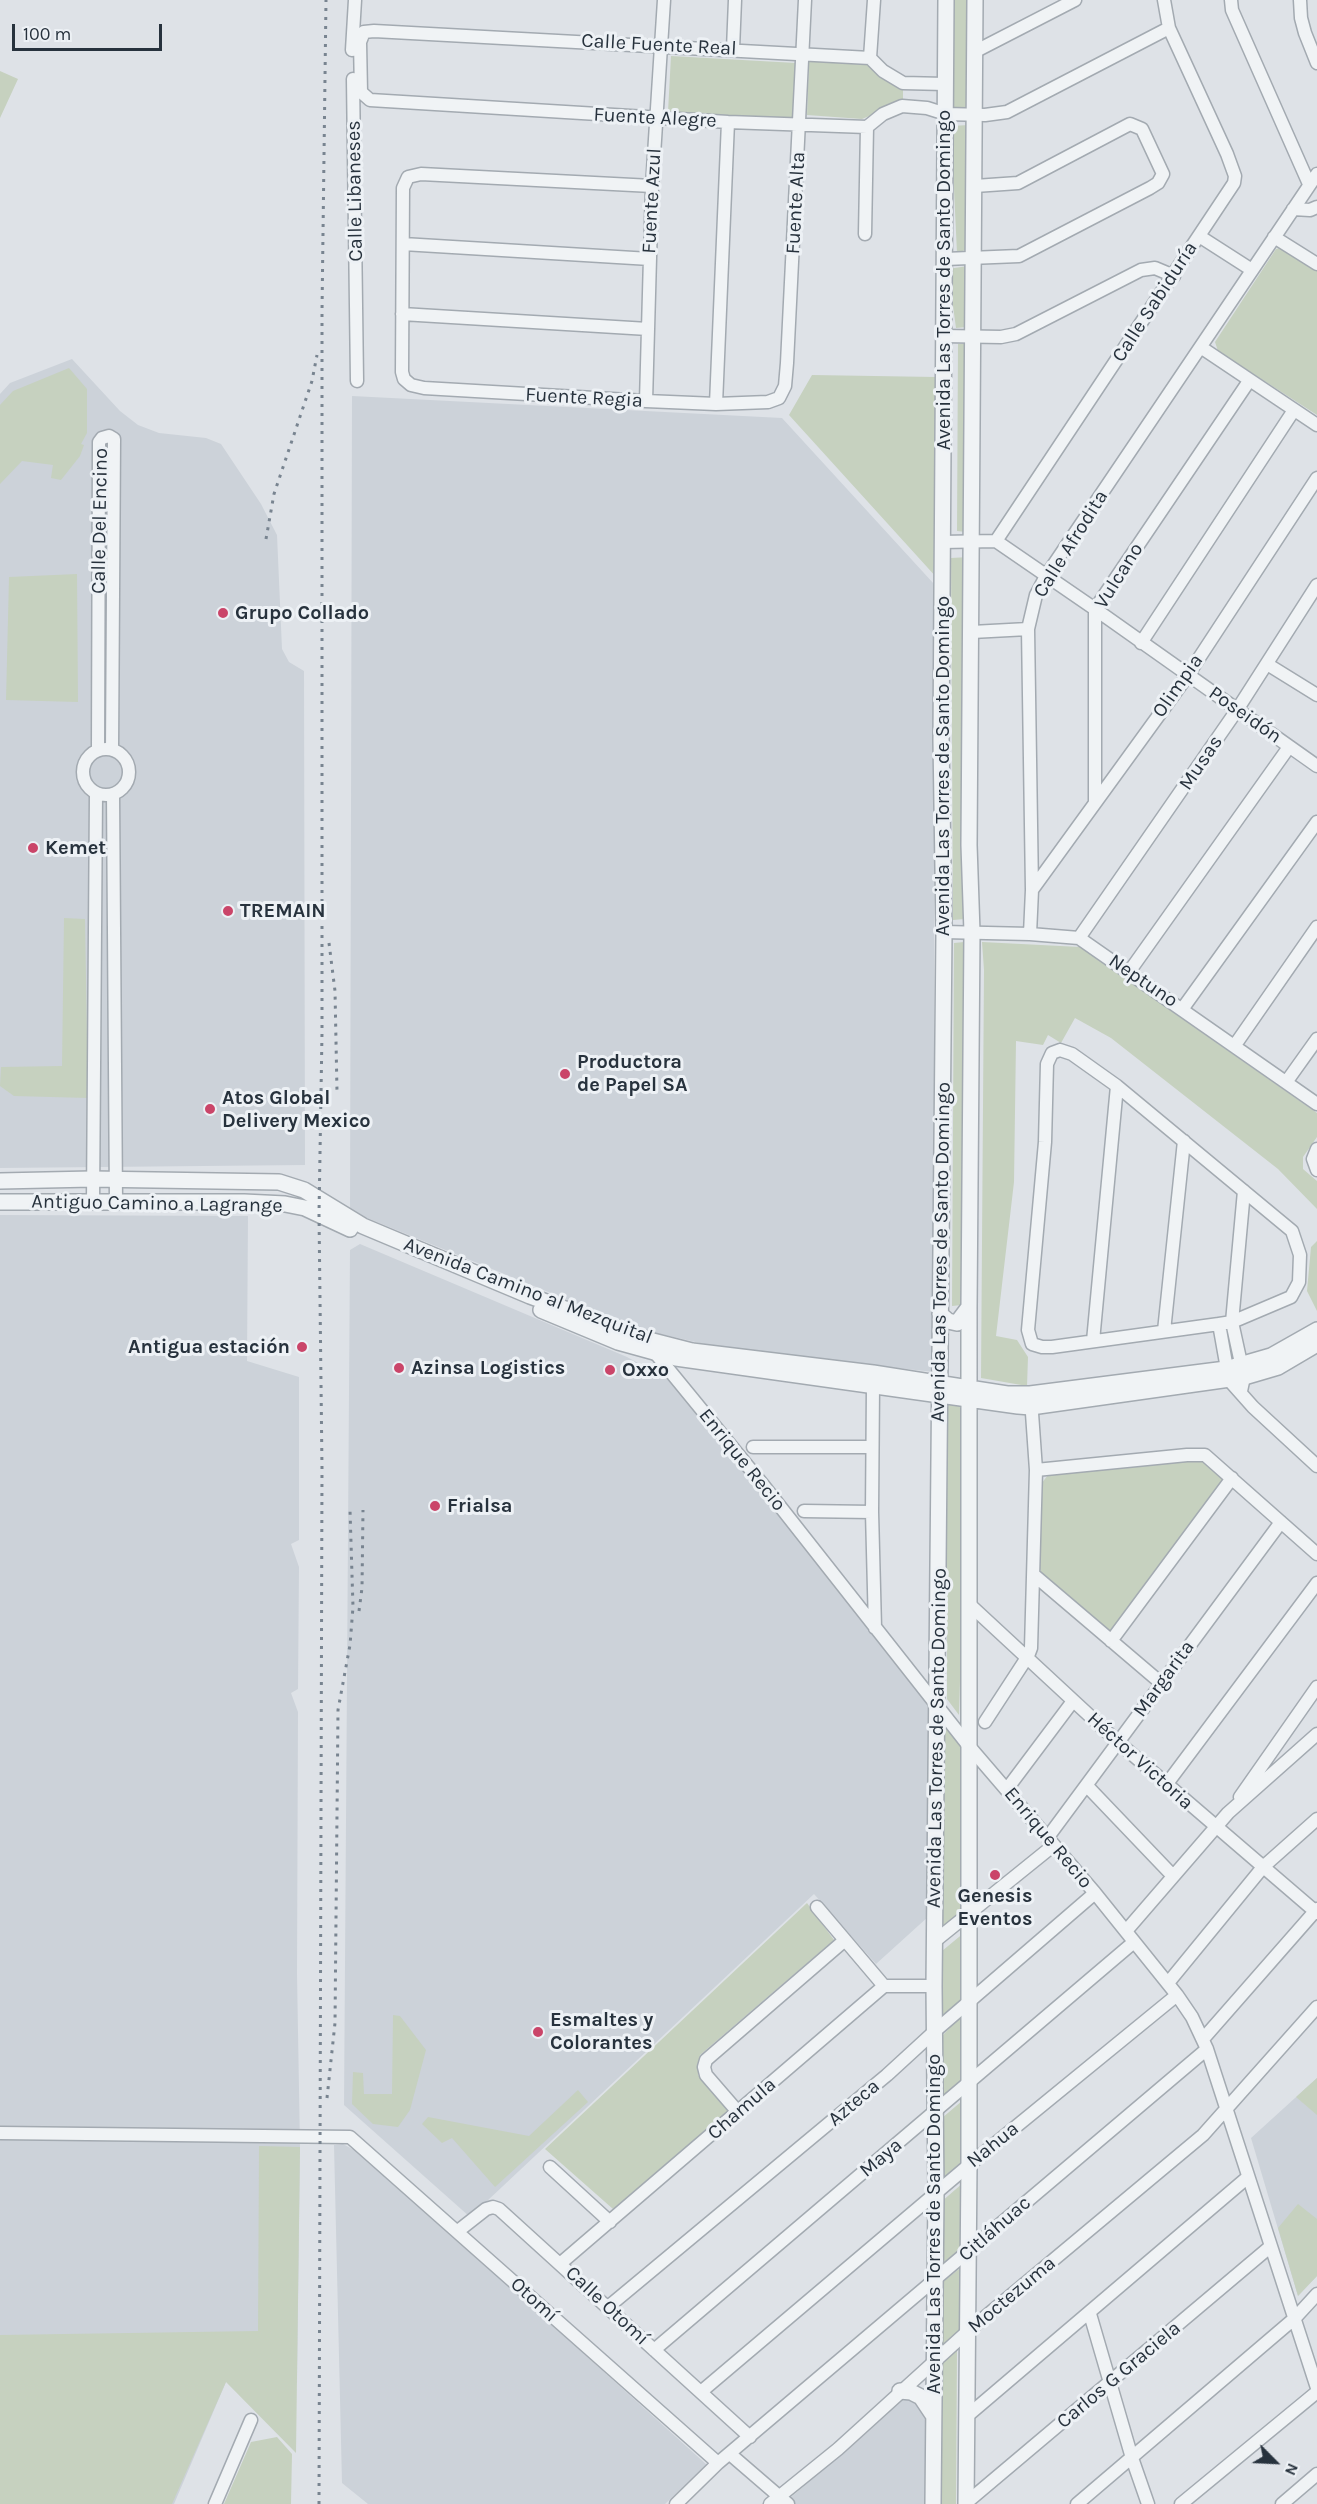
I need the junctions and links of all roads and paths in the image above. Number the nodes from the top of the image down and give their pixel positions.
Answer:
1 (355, 0) edge
2 (664, 0) edge
3 (735, 0) edge
4 (805, 0) edge
5 (874, 0) edge
6 (946, 0) edge
7 (975, 0) edge
8 (1075, 0) edge
9 (1164, 0) edge
10 (1231, 0) edge
11 (1300, 0) edge
12 (1170, 28) junction
13 (662, 46) junction
14 (733, 49) junction
15 (976, 51) junction
16 (802, 53) junction
17 (870, 58) junction
18 (1317, 63) edge
19 (945, 84) junction
20 (361, 92) joint
21 (946, 114) junction
22 (975, 115) junction
23 (657, 118) junction
24 (728, 122) junction
25 (800, 126) junction
26 (867, 127) junction
27 (1313, 179) edge
28 (652, 186) junction
29 (975, 186) junction
30 (1317, 207) edge
31 (1293, 208) junction
32 (864, 234) dead end
33 (1199, 236) junction
34 (1274, 237) junction
35 (403, 244) junction
36 (650, 259) junction
37 (945, 259) junction
38 (974, 259) junction
39 (1317, 264) edge
40 (1251, 270) junction
41 (1174, 276) junction
42 (402, 314) junction
43 (648, 329) junction
44 (944, 336) junction
45 (973, 338) junction
46 (1202, 348) junction
47 (357, 381) dead end
48 (1249, 381) junction
49 (646, 401) junction
50 (775, 401) joint
51 (717, 404) junction
52 (1294, 410) junction
53 (1317, 425) edge
54 (1317, 478) edge
55 (970, 541) junction
56 (942, 542) junction
57 (996, 542) junction
58 (1046, 576) junction
59 (1317, 585) edge
60 (1095, 609) junction
61 (1028, 629) junction
62 (972, 632) junction
63 (1142, 644) junction
64 (1267, 664) junction
65 (1188, 675) junction
66 (1317, 695) edge
67 (1237, 711) junction
68 (1289, 747) junction
69 (98, 749) junction
70 (112, 749) junction
71 (1317, 766) edge
72 (96, 793) junction
73 (113, 794) junction
74 (1095, 802) junction
75 (1317, 822) edge
76 (1032, 890) junction
77 (95, 893) junction
78 (113, 894) junction
79 (1317, 927) edge
80 (944, 932) junction
81 (972, 932) junction
82 (1030, 934) junction
83 (1079, 938) junction
84 (1130, 972) junction
85 (1183, 1008) junction
86 (1317, 1040) edge
87 (1235, 1045) junction
88 (1287, 1081) junction
89 (1117, 1086) junction
90 (1317, 1104) edge
91 (1184, 1141) junction
92 (1317, 1149) edge
93 (1317, 1170) edge
94 (92, 1179) junction
95 (115, 1179) junction
96 (244, 1180) junction
97 (0, 1181) edge
98 (1244, 1191) junction
99 (313, 1195) joint
100 (0, 1202) edge
101 (93, 1202) junction
102 (116, 1202) junction
103 (244, 1202) junction
104 (313, 1211) joint
105 (969, 1307) junction
106 (940, 1314) junction
107 (1226, 1323) junction
108 (1317, 1330) edge
109 (1164, 1331) junction
110 (1094, 1341) junction
111 (1317, 1344) edge
112 (655, 1347) junction
113 (1236, 1377) junction
114 (873, 1386) junction
115 (939, 1389) junction
116 (970, 1393) junction
117 (1031, 1400) junction
118 (753, 1447) dead end
119 (872, 1447) junction
120 (1314, 1459) edge
121 (1036, 1470) junction
122 (1232, 1478) junction
123 (804, 1511) dead end
124 (872, 1512) junction
125 (1281, 1522) junction
126 (1317, 1554) edge
127 (1034, 1575) junction
128 (1317, 1583) edge
129 (969, 1604) junction
130 (876, 1628) junction
131 (1112, 1641) junction
132 (1028, 1656) junction
133 (1161, 1683) junction
134 (1317, 1687) edge
135 (1073, 1701) junction
136 (938, 1706) junction
137 (985, 1722) dead end
138 (1317, 1734) edge
139 (1119, 1743) junction
140 (968, 1745) junction
141 (1166, 1785) junction
142 (1087, 1786) junction
143 (1006, 1789) junction
144 (1228, 1813) junction
145 (1317, 1820) edge
146 (1215, 1828) junction
147 (1051, 1841) junction
148 (1263, 1867) junction
149 (1173, 1876) junction
150 (1095, 1893) junction
151 (817, 1907) dead end
152 (1316, 1911) edge
153 (969, 1916) junction
154 (1126, 1931) junction
155 (844, 1940) junction
156 (935, 1941) junction
157 (1134, 1942) junction
158 (1168, 1983) junction
159 (884, 1986) junction
160 (934, 1986) junction
161 (1177, 1995) junction
162 (968, 2002) junction
163 (1317, 2007) edge
164 (935, 2031) junction
165 (1205, 2044) junction
166 (968, 2083) junction
167 (1227, 2110) junction
168 (738, 2112) junction
169 (936, 2112) junction
170 (0, 2133) edge
171 (969, 2165) junction
172 (550, 2167) dead end
173 (1248, 2177) junction
174 (936, 2192) junction
175 (610, 2222) junction
176 (458, 2231) junction
177 (1271, 2246) junction
178 (968, 2252) junction
179 (561, 2263) junction
180 (934, 2282) junction
181 (1317, 2294) edge
182 (608, 2307) junction
183 (1090, 2314) junction
184 (1295, 2318) junction
185 (967, 2332) junction
186 (654, 2350) junction
187 (934, 2361) junction
188 (1110, 2384) junction
189 (1317, 2390) edge
190 (702, 2391) junction
191 (900, 2391) junction
192 (933, 2415) junction
193 (966, 2417) junction
194 (251, 2420) dead end
195 (750, 2437) junction
196 (730, 2454) junction
197 (1132, 2458) junction
198 (718, 2463) junction
199 (1317, 2474) edge
200 (779, 2501) edge
201 (216, 2504) edge
202 (676, 2504) edge
203 (933, 2504) edge
204 (966, 2504) edge
205 (1077, 2504) edge
206 (1148, 2504) edge
207 (1181, 2504) edge
208 (1282, 2504) edge

1 - 47 street, Calle Libaneses
2 - 13 street, Fuente Azul
3 - 14 street
4 - 16 street, Fuente Alta
5 - 17 street
6 - 19 street, Avenida Las Torres de Santo Domingo
7 - 15 street, Avenida Las Torres de Santo Domingo
8 - 15 street
9 - 12 street, Calle Sabiduría
10 - 27 street
11 - 18 street
12 - 22 street
12 - 33 street, Calle Sabiduría
13 - 14 street, Calle Fuente Real
13 - 20 street, Calle Fuente Real
13 - 23 street, Fuente Azul
14 - 16 street, Calle Fuente Real
15 - 22 street, Avenida Las Torres de Santo Domingo
16 - 17 street, Calle Fuente Real
16 - 25 street, Fuente Alta
17 - 19 street
19 - 21 street, Avenida Las Torres de Santo Domingo
20 - 23 street, Fuente Alegre
21 - 22 street
21 - 26 street
21 - 37 street, Avenida Las Torres de Santo Domingo
22 - 29 street, Avenida Las Torres de Santo Domingo
23 - 24 street, Fuente Alegre
23 - 28 street, Fuente Azul
24 - 25 street, Fuente Alegre
24 - 51 street
25 - 26 street, Fuente Alegre
25 - 50 street, Fuente Alta
26 - 32 street
27 - 31 street, Calle Afrodita
28 - 35 street
28 - 36 street, Fuente Azul
29 - 38 street, Avenida Las Torres de Santo Domingo
29 - 38 street
30 - 31 street
31 - 34 street, Calle Afrodita
33 - 40 street
33 - 41 street, Calle Sabiduría
34 - 39 street
34 - 40 street, Calle Afrodita
35 - 36 street
35 - 42 street
36 - 43 street, Fuente Azul
37 - 38 street
37 - 44 street, Avenida Las Torres de Santo Domingo
38 - 45 street, Avenida Las Torres de Santo Domingo
40 - 46 street, Calle Afrodita
41 - 45 street
41 - 57 street, Calle Sabiduría
42 - 43 street
42 - 49 street, Fuente Regia
43 - 49 street, Fuente Azul
44 - 45 street
44 - 56 street, Avenida Las Torres de Santo Domingo
45 - 55 street, Avenida Las Torres de Santo Domingo
46 - 48 street
46 - 58 street, Calle Afrodita
48 - 52 street
48 - 60 street, Vulcano
49 - 51 street, Fuente Regia
50 - 51 street, Fuente Regia
52 - 53 street
52 - 63 street
54 - 65 street, Olimpia
55 - 56 street
55 - 57 street
55 - 62 street, Avenida Las Torres de Santo Domingo
56 - 80 street, Avenida Las Torres de Santo Domingo
57 - 58 street, Poseidón
58 - 60 street, Poseidón
58 - 61 street, Calle Afrodita
59 - 64 street, Musas
60 - 63 street, Poseidón
60 - 74 street, Vulcano
61 - 62 street
61 - 76 street, Calle Afrodita
62 - 81 street, Avenida Las Torres de Santo Domingo
63 - 65 street, Poseidón
64 - 66 street
64 - 67 street, Musas
65 - 67 street, Poseidón
65 - 74 street, Olimpia
67 - 68 street, Poseidón
67 - 83 street, Musas
68 - 71 street, Poseidón
68 - 84 street
69 - 70 street
69 - 70 street, Calle Del Encino
69 - 72 street
70 - 73 street
72 - 73 street
72 - 77 street
73 - 78 street
74 - 76 street, Olimpia
75 - 85 street
76 - 82 street, Calle Afrodita
77 - 78 street
77 - 94 street
78 - 95 street
79 - 87 street
80 - 81 street, Neptuno
80 - 106 street, Avenida Las Torres de Santo Domingo
81 - 82 street, Neptuno
81 - 105 street, Avenida Las Torres de Santo Domingo
82 - 83 street, Neptuno
83 - 84 street, Neptuno
84 - 85 street, Neptuno
85 - 87 street, Neptuno
86 - 88 street
87 - 88 street, Neptuno
88 - 90 street, Neptuno
89 - 91 street
89 - 110 street
89 - 110 street
91 - 98 street
91 - 109 street
92 - 93 street
94 - 95 street, Antiguo Camino a Lagrange
94 - 97 street, Antiguo Camino a Lagrange
94 - 101 street
95 - 96 street, Antiguo Camino a Lagrange
95 - 102 street
96 - 99 street, Antiguo Camino a Lagrange
96 - 103 street
98 - 107 street
98 - 107 street
99 - 112 street, Avenida Camino al Mezquital
100 - 101 street, Antiguo Camino a Lagrange
101 - 102 street, Antiguo Camino a Lagrange
102 - 103 street, Antiguo Camino a Lagrange
103 - 104 street, Antiguo Camino a Lagrange
104 - 112 street, Avenida Camino al Mezquital
105 - 106 street
105 - 116 street, Avenida Las Torres de Santo Domingo
106 - 115 street, Avenida Las Torres de Santo Domingo
107 - 109 street
107 - 113 street
108 - 113 street, Avenida Camino al Mezquital
109 - 110 street
111 - 113 street, Avenida Camino al Mezquital
112 - 114 street, Avenida Camino al Mezquital
112 - 115 street, Avenida Camino al Mezquital
112 - 130 street, Enrique Recio
113 - 117 street, Avenida Camino al Mezquital
113 - 120 street
114 - 115 street, Avenida Camino al Mezquital
114 - 119 street
115 - 116 street, Avenida Camino al Mezquital
115 - 136 street, Avenida Las Torres de Santo Domingo
116 - 117 street, Avenida Camino al Mezquital
116 - 129 street, Avenida Las Torres de Santo Domingo
117 - 121 street
118 - 119 street
119 - 124 street
121 - 122 street
121 - 127 street
122 - 125 street
122 - 131 street
123 - 124 street
124 - 130 street
125 - 126 street
125 - 133 street, Margarita
127 - 131 street
127 - 132 street
128 - 141 street
129 - 132 street, Héctor Victoria
129 - 140 street, Avenida Las Torres de Santo Domingo
130 - 136 street, Enrique Recio
131 - 133 street
132 - 135 street, Héctor Victoria
132 - 137 street
133 - 139 street, Margarita
134 - 144 street
135 - 139 street, Héctor Victoria
135 - 143 street
136 - 140 street, Enrique Recio
136 - 156 street, Avenida Las Torres de Santo Domingo
138 - 144 street
139 - 141 street, Héctor Victoria
139 - 142 street, Margarita
140 - 143 street, Enrique Recio
140 - 153 street, Avenida Las Torres de Santo Domingo
141 - 146 street, Héctor Victoria
142 - 147 street, Margarita
142 - 149 street
143 - 147 street, Enrique Recio
144 - 146 street
145 - 148 street
146 - 148 street, Héctor Victoria
146 - 149 street
147 - 150 street, Enrique Recio
147 - 153 street, Margarita
148 - 152 street, Héctor Victoria
148 - 158 street
149 - 154 street
150 - 154 street, Enrique Recio
150 - 162 street, Azteca
151 - 155 street
152 - 165 street, Citláhuac
153 - 156 street, Margarita
153 - 162 street, Avenida Las Torres de Santo Domingo
154 - 157 street, Enrique Recio
155 - 159 street
155 - 168 street
156 - 160 street, Avenida Las Torres de Santo Domingo
157 - 158 street, Enrique Recio
157 - 166 street, Maya
158 - 161 street, Enrique Recio
159 - 160 street
159 - 168 street, Chamula
160 - 164 street, Avenida Las Torres de Santo Domingo
161 - 165 street, Enrique Recio
161 - 171 street, Nahua
162 - 164 street, Azteca
162 - 166 street, Avenida Las Torres de Santo Domingo
163 - 167 street, Moctezuma
164 - 169 street, Avenida Las Torres de Santo Domingo
164 - 182 street, Azteca
165 - 167 street, Enrique Recio
165 - 178 street, Citláhuac
166 - 169 street, Maya
166 - 171 street, Avenida Las Torres de Santo Domingo
167 - 173 street, Enrique Recio
167 - 185 street, Moctezuma
168 - 175 street, Chamula
169 - 174 street, Avenida Las Torres de Santo Domingo
169 - 186 street, Maya
170 - 176 street, Otomí
171 - 174 street, Nahua
171 - 178 street, Avenida Las Torres de Santo Domingo
172 - 175 street
173 - 177 street, Enrique Recio
173 - 183 street
174 - 180 street, Avenida Las Torres de Santo Domingo
174 - 190 street, Nahua
175 - 179 street, Chamula
176 - 179 street, Calle Otomí
176 - 198 street, Otomí
177 - 184 street, Enrique Recio
177 - 188 street, Carlos G Graciela
178 - 180 street, Citláhuac
178 - 185 street, Avenida Las Torres de Santo Domingo
179 - 182 street, Calle Otomí
180 - 187 street, Avenida Las Torres de Santo Domingo
180 - 195 street, Citláhuac
181 - 184 street
182 - 186 street, Calle Otomí
183 - 188 street
183 - 193 street
184 - 189 street, Enrique Recio
184 - 197 street
185 - 187 street, Moctezuma
185 - 193 street, Avenida Las Torres de Santo Domingo
186 - 190 street, Calle Otomí
187 - 191 street, Moctezuma
187 - 192 street, Avenida Las Torres de Santo Domingo
188 - 197 street
188 - 204 street, Carlos G Graciela
189 - 207 street
190 - 195 street, Calle Otomí
191 - 192 street
191 - 200 street, Moctezuma
192 - 203 street, Avenida Las Torres de Santo Domingo
193 - 204 street, Avenida Las Torres de Santo Domingo
194 - 201 street
195 - 196 street, Citláhuac
196 - 198 street, Citláhuac
196 - 200 street
197 - 205 street
197 - 206 street
198 - 202 street, Citláhuac
199 - 208 street

